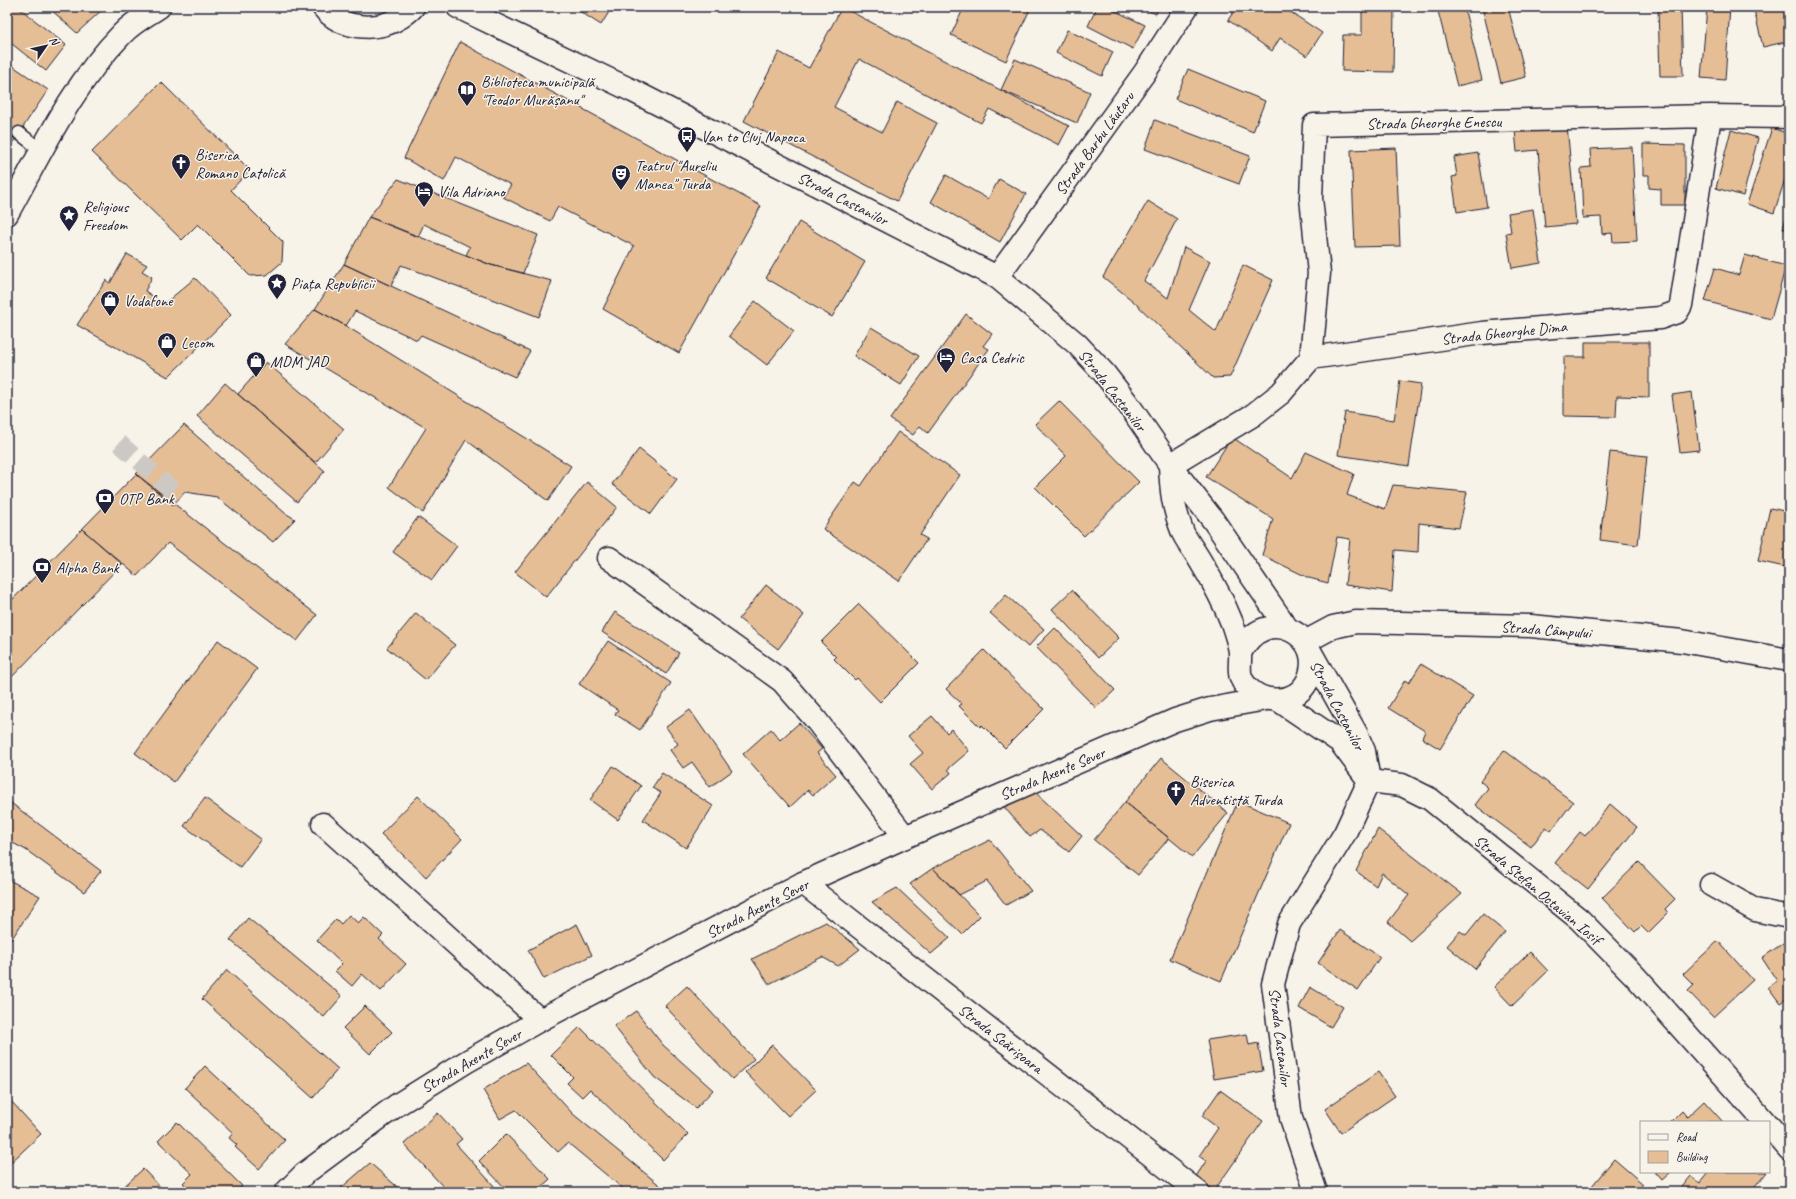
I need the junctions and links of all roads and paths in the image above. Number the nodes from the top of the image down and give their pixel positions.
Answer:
1 (323, 7) edge
2 (413, 7) edge
3 (458, 7) edge
4 (1187, 7) edge
5 (155, 8) edge
6 (1710, 116) junction
7 (1789, 117) edge
8 (19, 133) dead end
9 (42, 151) junction
10 (7, 214) edge
11 (997, 277) junction
12 (1310, 358) junction
13 (1170, 465) junction
14 (609, 558) dead end
15 (1287, 628) junction
16 (1308, 647) junction
17 (1240, 653) junction
18 (1789, 660) edge
19 (1272, 699) junction
20 (1369, 781) junction
21 (323, 824) dead end
22 (905, 837) junction
23 (803, 883) junction
24 (1711, 886) dead end
25 (1789, 917) edge
26 (540, 1020) junction
27 (1764, 1121) edge
28 (1770, 1127) edge
29 (1789, 1148) edge
30 (286, 1192) edge
31 (1198, 1192) edge
32 (1316, 1192) edge

1 - 2 street
3 - 11 street, Strada Castanilor
4 - 11 street, Strada Barbu Lăutaru
5 - 9 street
6 - 7 street, Strada Gheorghe Enescu
6 - 12 street, Strada Gheorghe Dima
6 - 12 street, Strada Gheorghe Enescu
8 - 9 lane
9 - 10 street
11 - 13 street, Strada Castanilor
12 - 13 street
13 - 15 street, Strada Castanilor
13 - 17 street, Strada Castanilor
14 - 22 street
15 - 16 street, Strada Castanilor
15 - 17 street
16 - 18 street, Strada Câmpului
16 - 19 street, Strada Castanilor
16 - 20 street, Strada Castanilor
17 - 19 street, Strada Castanilor
19 - 20 street, Strada Castanilor
19 - 22 street, Strada Axente Sever
20 - 27 street, Strada Ștefan Octavian Iosif
20 - 32 street, Strada Castanilor
21 - 26 street
22 - 23 street, Strada Axente Sever
23 - 26 street, Strada Axente Sever
23 - 31 street, Strada Scărișoara
24 - 25 street
26 - 30 street, Strada Axente Sever
28 - 29 street

